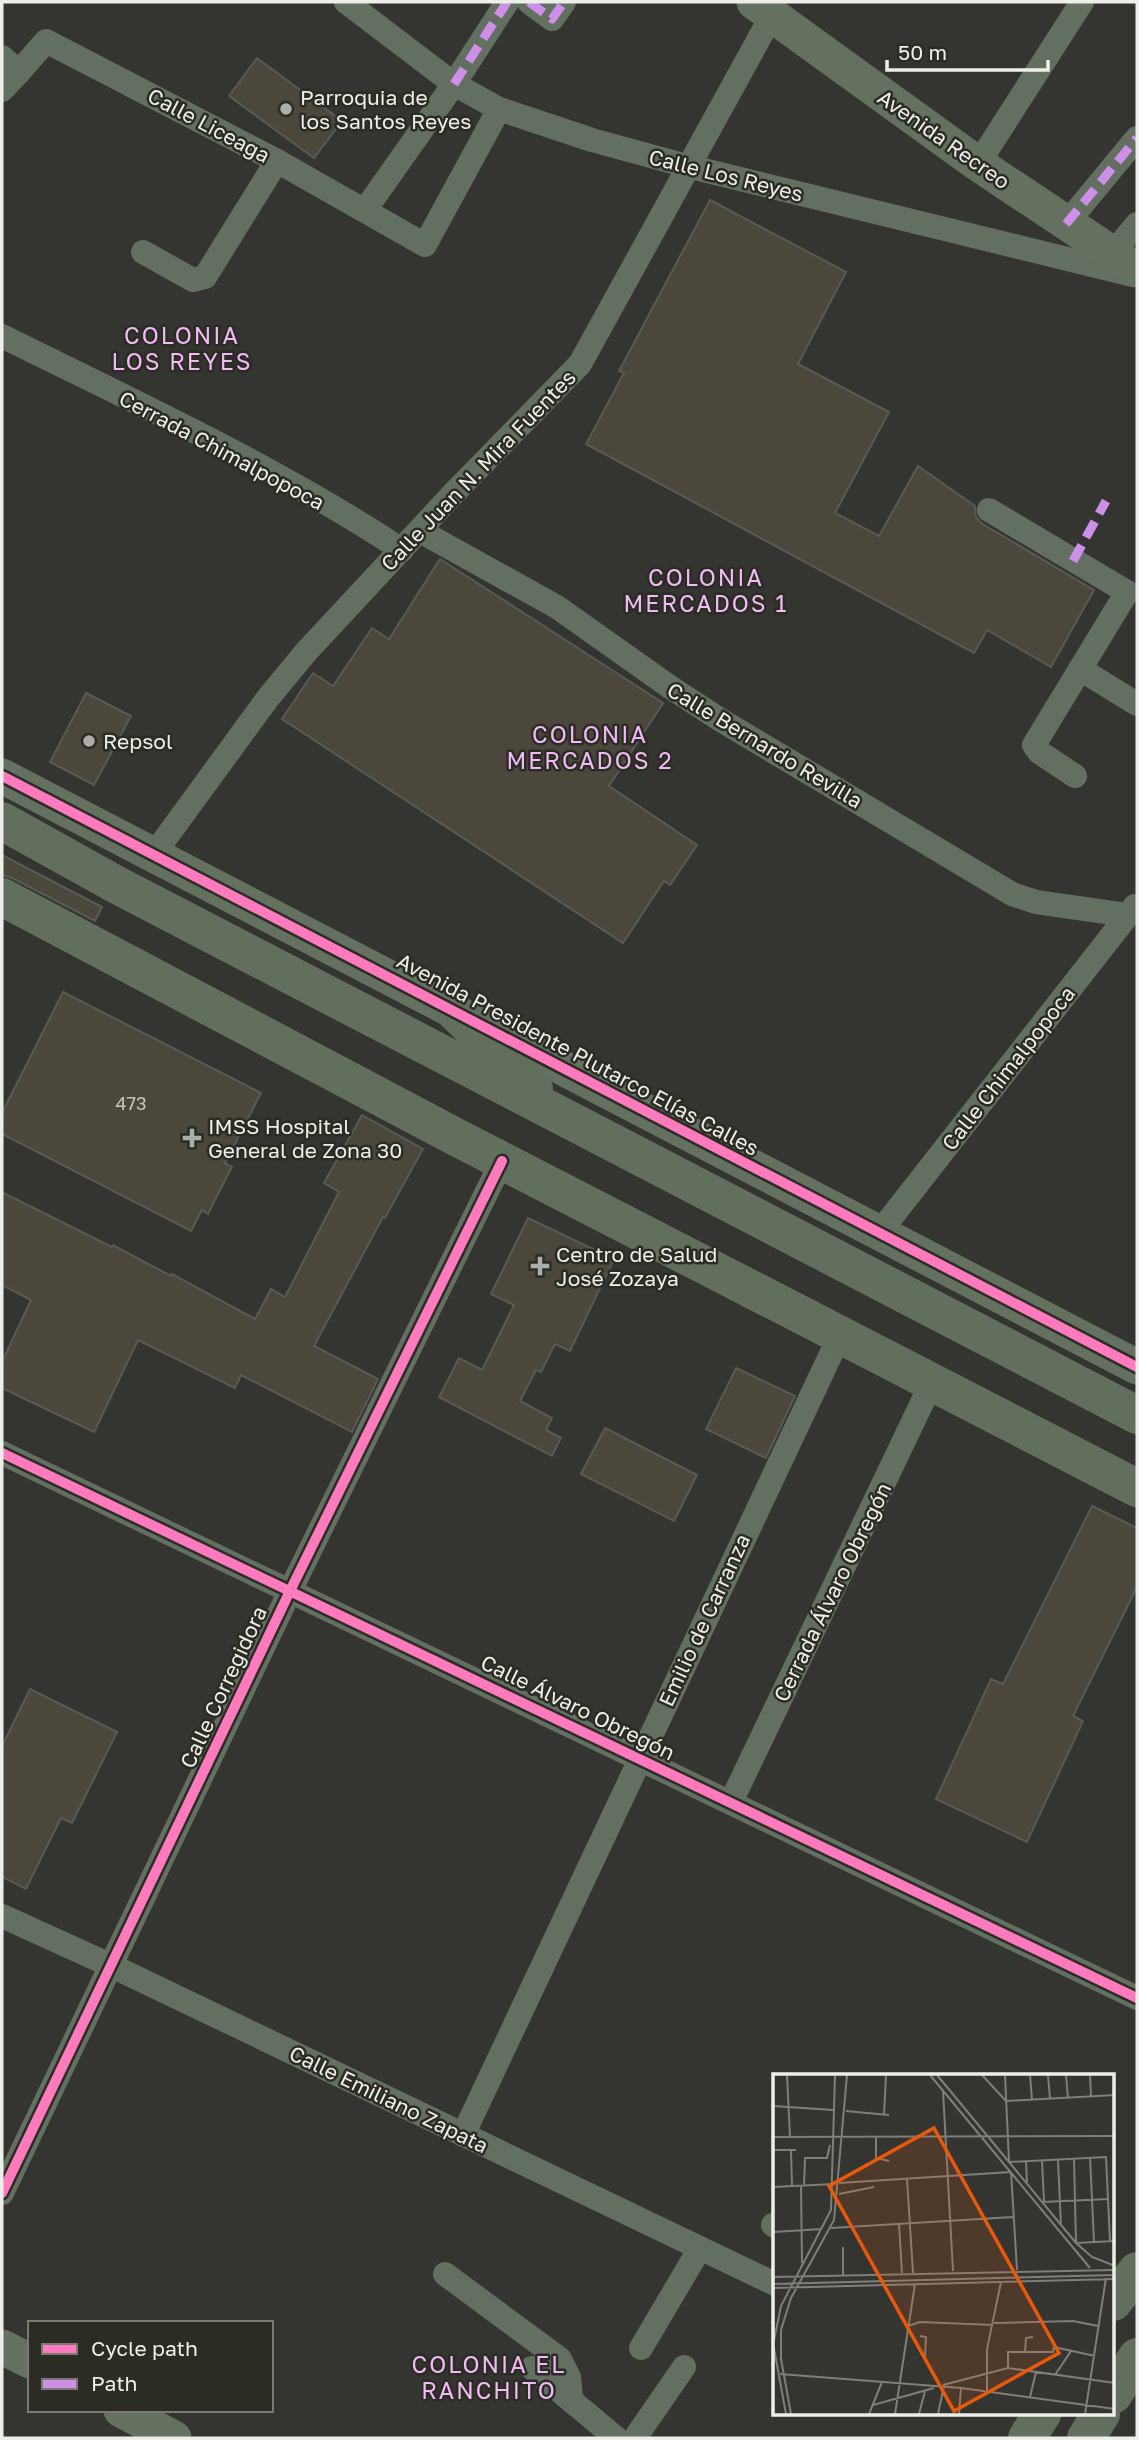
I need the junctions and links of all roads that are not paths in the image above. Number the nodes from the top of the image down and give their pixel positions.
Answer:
1 (346, 2) edge
2 (507, 2) edge
3 (529, 2) edge
4 (564, 2) edge
5 (1082, 2) edge
6 (763, 8) edge
7 (10, 65) edge
8 (454, 84) junction
9 (2, 90) edge
10 (499, 109) junction
11 (1137, 138) edge
12 (277, 161) junction
13 (978, 164) junction
14 (687, 166) junction
15 (365, 210) junction
16 (1066, 224) junction
17 (1137, 224) edge
18 (143, 252) dead end
19 (1129, 267) edge
20 (2, 336) edge
21 (989, 510) dead end
22 (420, 531) junction
23 (402, 550) junction
24 (1132, 591) edge
25 (1080, 669) junction
26 (1137, 704) edge
27 (2, 776) edge
28 (1075, 776) dead end
29 (2, 821) edge
30 (154, 854) junction
31 (2, 897) edge
32 (1132, 909) edge
33 (455, 1012) junction
34 (562, 1118) junction
35 (502, 1161) junction
36 (879, 1233) junction
37 (840, 1335) junction
38 (1137, 1367) edge
39 (932, 1382) junction
40 (1137, 1415) edge
41 (2, 1453) edge
42 (1137, 1488) edge
43 (290, 1591) junction
44 (639, 1758) junction
45 (731, 1802) junction
46 (2, 1916) edge
47 (112, 1966) junction
48 (1137, 1997) edge
49 (463, 2135) junction
50 (2, 2193) edge
51 (700, 2248) junction
52 (1137, 2271) edge
53 (445, 2274) dead end
54 (773, 2283) edge
55 (1114, 2301) edge
56 (2, 2347) edge
57 (641, 2348) dead end
58 (1137, 2357) edge
59 (28, 2360) edge
60 (684, 2367) dead end
61 (533, 2368) dead end
62 (1114, 2393) edge
63 (571, 2398) junction
64 (125, 2412) edge
65 (1041, 2416) edge
66 (174, 2438) edge
67 (617, 2438) edge
68 (635, 2438) edge
69 (1027, 2438) edge

1 - 8 street, Calle Los Reyes
2 - 8 street
3 - 4 street
5 - 13 street
6 - 13 street, Avenida Recreo
6 - 14 street, Calle Juan N. Mira Fuentes
7 - 9 street
7 - 12 street, Calle Liceaga
8 - 10 street, Calle Los Reyes
8 - 15 street
10 - 14 street, Calle Los Reyes
10 - 15 street, Calle Liceaga
11 - 16 street
12 - 15 street, Calle Liceaga
12 - 18 street
13 - 16 street, Avenida Recreo
14 - 19 street, Calle Los Reyes
14 - 22 street, Calle Juan N. Mira Fuentes
16 - 19 street, Avenida Recreo
17 - 19 street
20 - 23 street, Cerrada Chimalpopoca
21 - 24 street
22 - 23 street, Calle Juan N. Mira Fuentes
22 - 32 street, Calle Bernardo Revilla
23 - 30 street, Calle Juan N. Mira Fuentes
24 - 25 street
25 - 26 street
25 - 28 street
27 - 30 street, Avenida Presidente Plutarco Elías Calles
29 - 34 main road
30 - 33 street, Avenida Presidente Plutarco Elías Calles
31 - 35 main road
32 - 36 street, Calle Chimalpopoca
33 - 34 main road
33 - 36 street, Avenida Presidente Plutarco Elías Calles
34 - 40 main road
35 - 37 main road
35 - 43 street, Calle Corregidora
36 - 38 street, Avenida Presidente Plutarco Elías Calles
37 - 39 main road
37 - 44 street, Emilio de Carranza
39 - 42 main road
39 - 45 street, Cerrada Álvaro Obregón
41 - 43 street, Calle Álvaro Obregón
43 - 44 street, Calle Álvaro Obregón
43 - 47 street, Calle Corregidora
44 - 45 street, Calle Álvaro Obregón
44 - 49 street, Emilio de Carranza
45 - 48 street, Calle Álvaro Obregón
46 - 47 street, Calle Emiliano Zapata
47 - 49 street, Calle Emiliano Zapata
47 - 50 street, Calle Corregidora
49 - 51 street, Calle Emiliano Zapata
51 - 54 street, Calle Emiliano Zapata
51 - 57 street
52 - 55 main road
53 - 63 street
56 - 59 street
58 - 62 main road
60 - 68 street
61 - 63 street
63 - 67 street
64 - 66 street
65 - 69 main road

